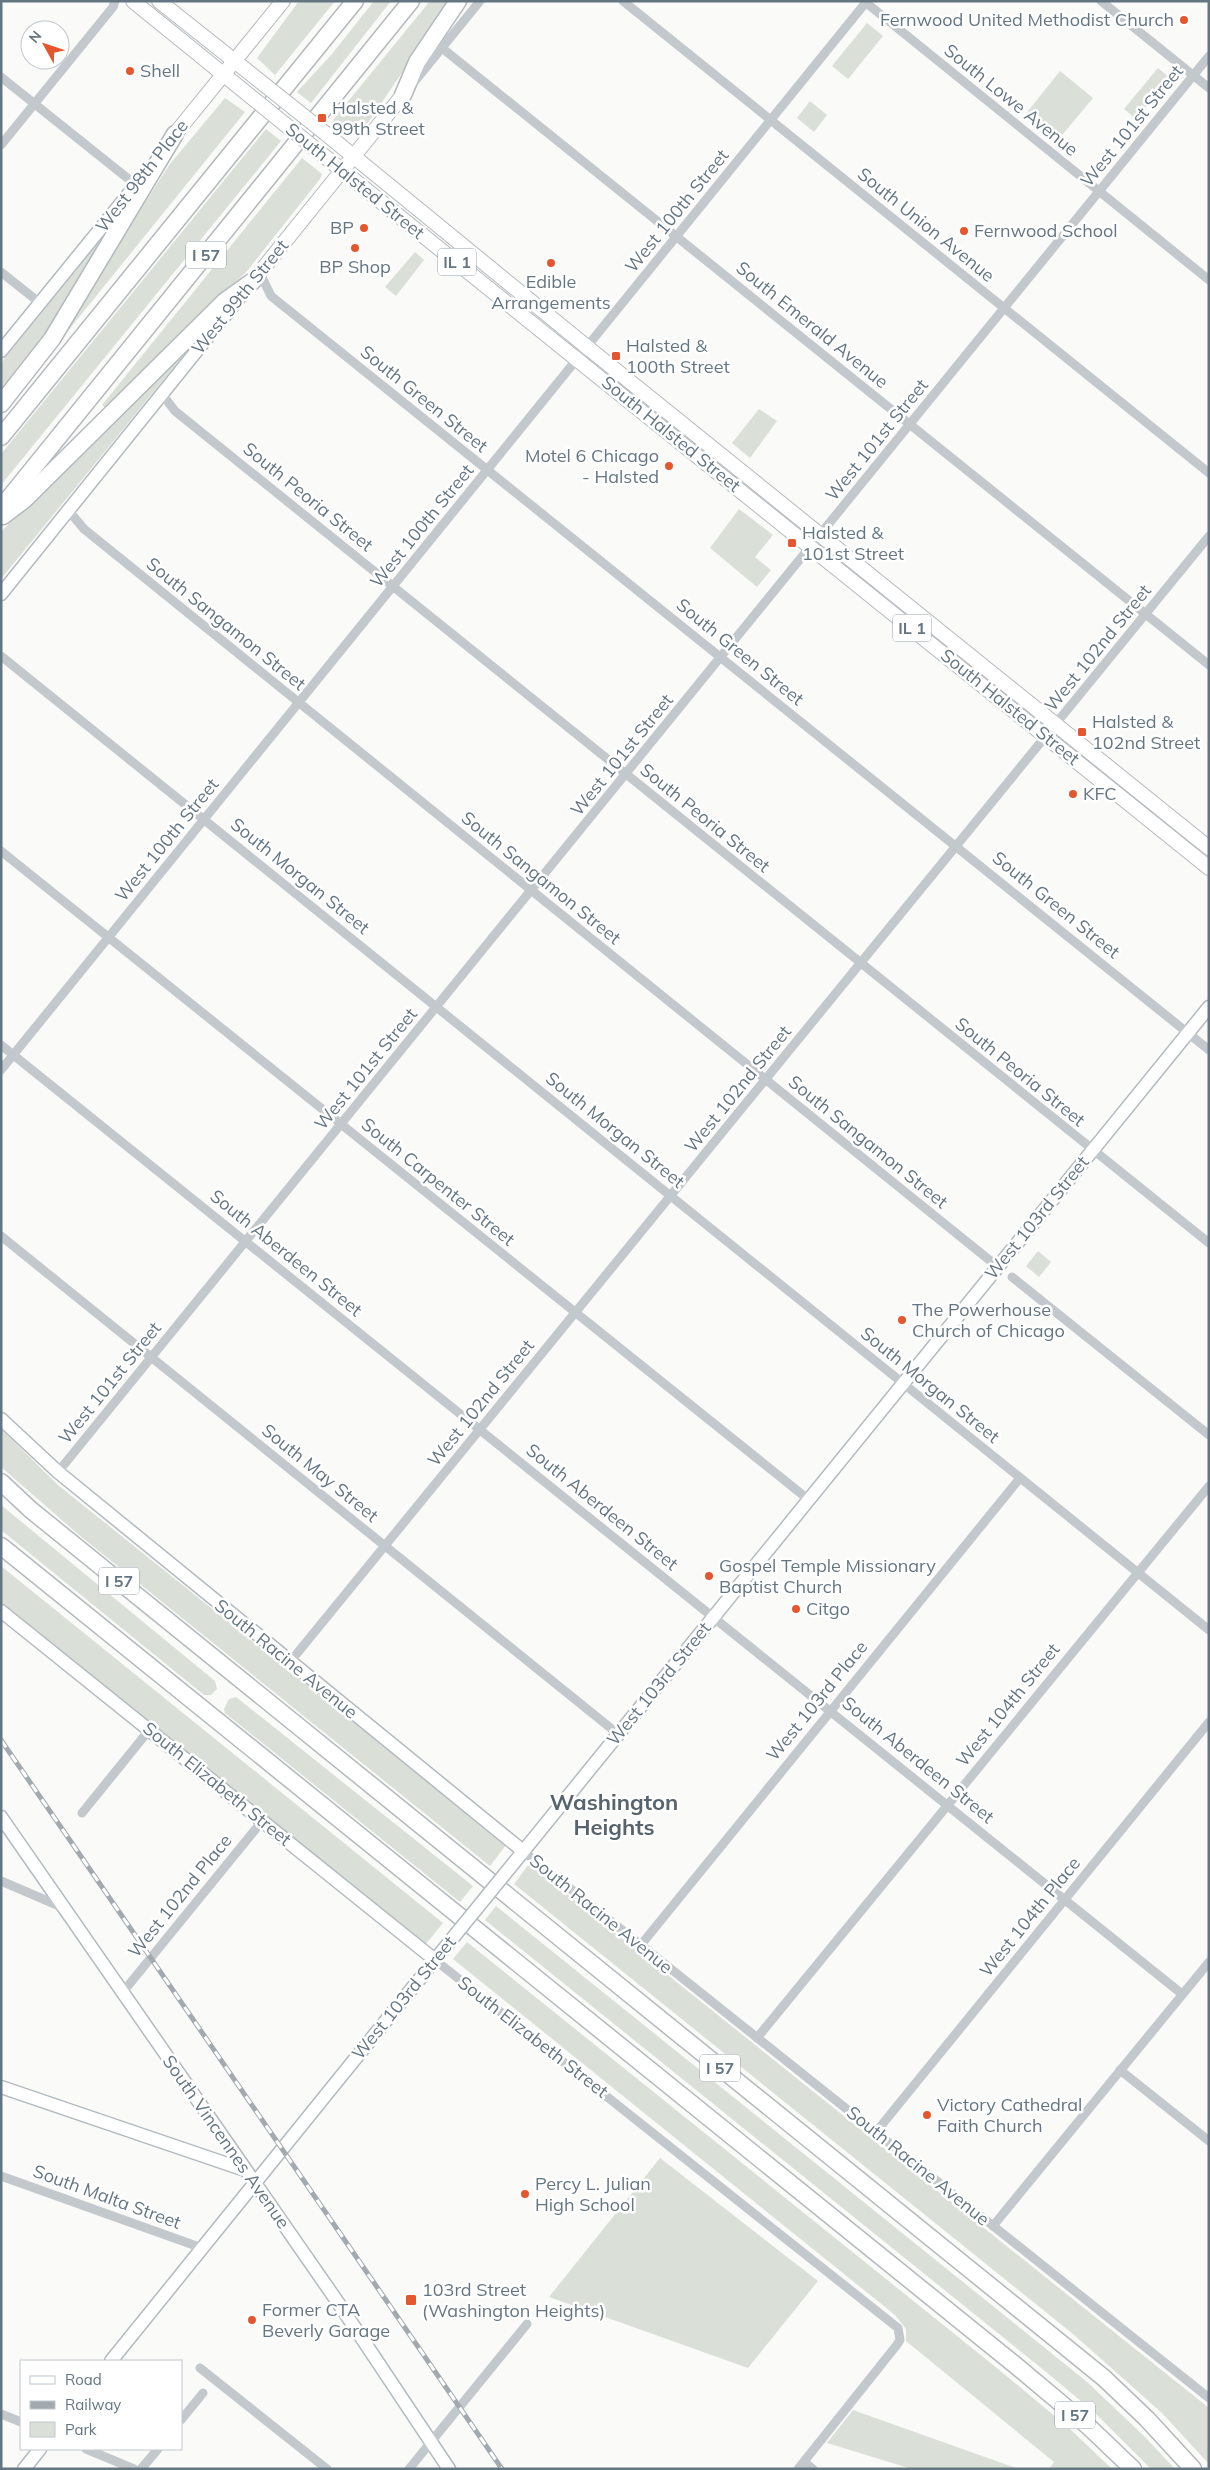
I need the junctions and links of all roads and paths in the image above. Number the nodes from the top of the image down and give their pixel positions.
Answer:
1 (115, 1) edge
2 (133, 1) edge
3 (159, 1) edge
4 (283, 1) edge
5 (355, 1) edge
6 (411, 1) edge
7 (458, 1) edge
8 (480, 1) edge
9 (622, 1) edge
10 (1101, 1) edge
11 (866, 2) edge
12 (442, 48) junction
13 (1209, 56) edge
14 (235, 61) junction
15 (224, 74) junction
16 (1193, 76) junction
17 (1, 77) edge
18 (1209, 88) edge
19 (403, 95) junction
20 (34, 104) junction
21 (771, 121) junction
22 (175, 134) junction
23 (1, 144) edge
24 (354, 156) junction
25 (342, 171) junction
26 (136, 185) junction
27 (1099, 191) junction
28 (677, 237) junction
29 (1, 272) edge
30 (256, 277) junction
31 (1209, 280) edge
32 (40, 303) junction
33 (1004, 309) junction
34 (587, 347) junction
35 (1, 351) edge
36 (578, 359) junction
37 (162, 394) junction
38 (1, 404) edge
39 (910, 425) junction
40 (1, 437) edge
41 (488, 470) junction
42 (1209, 473) edge
43 (1, 508) edge
44 (68, 510) junction
45 (1, 518) edge
46 (821, 536) junction
47 (1209, 536) edge
48 (812, 547) junction
49 (394, 586) junction
50 (1, 594) edge
51 (1146, 614) junction
52 (1, 656) edge
53 (722, 658) junction
54 (1209, 665) edge
55 (298, 704) junction
56 (1056, 725) junction
57 (1047, 737) junction
58 (626, 775) junction
59 (204, 820) junction
60 (957, 846) junction
61 (1209, 848) edge
62 (1, 851) edge
63 (1209, 868) edge
64 (531, 892) junction
65 (110, 937) junction
66 (861, 965) junction
67 (437, 1007) junction
68 (1209, 1007) edge
69 (1188, 1033) junction
70 (1, 1045) edge
71 (1209, 1050) edge
72 (14, 1055) junction
73 (1, 1070) edge
74 (766, 1081) junction
75 (341, 1125) junction
76 (1092, 1150) junction
77 (671, 1196) junction
78 (1, 1236) edge
79 (246, 1241) junction
80 (1209, 1243) edge
81 (998, 1267) junction
82 (1012, 1277) dead end
83 (575, 1313) junction
84 (151, 1358) junction
85 (903, 1384) junction
86 (1, 1419) edge
87 (480, 1429) junction
88 (1209, 1435) edge
89 (58, 1472) junction
90 (1020, 1478) junction
91 (1, 1482) edge
92 (1209, 1486) edge
93 (809, 1500) junction
94 (1, 1546) edge
95 (384, 1546) junction
96 (1138, 1573) junction
97 (1, 1611) edge
98 (713, 1617) junction
99 (1209, 1630) edge
100 (290, 1662) junction
101 (830, 1711) junction
102 (1209, 1722) edge
103 (150, 1729) junction
104 (618, 1734) junction
105 (948, 1806) junction
106 (82, 1813) dead end
107 (1, 1817) edge
108 (263, 1820) junction
109 (523, 1851) junction
110 (1, 1880) edge
111 (1065, 1900) junction
112 (64, 1908) junction
113 (640, 1946) junction
114 (435, 1960) junction
115 (1209, 1962) edge
116 (122, 1992) junction
117 (1182, 1994) junction
118 (757, 2038) junction
119 (1120, 2070) junction
120 (1, 2087) edge
121 (876, 2132) junction
122 (1209, 2141) edge
123 (246, 2170) junction
124 (1, 2176) edge
125 (254, 2182) junction
126 (993, 2226) junction
127 (202, 2248) junction
128 (527, 2324) dead end
129 (112, 2360) edge
130 (200, 2368) dead end
131 (215, 2380) junction
132 (1209, 2398) edge
133 (1, 2414) edge
134 (182, 2419) edge
135 (20, 2422) edge
136 (430, 2441) junction
137 (39, 2450) edge
138 (88, 2450) edge
139 (157, 2450) edge
140 (801, 2465) edge
141 (24, 2469) edge
142 (134, 2469) edge
143 (141, 2469) edge
144 (327, 2469) edge
145 (409, 2469) edge
146 (450, 2469) edge
147 (813, 2469) edge
148 (1133, 2469) edge
149 (1193, 2469) edge

1 - 20 street
2 - 15 main road, South Halsted Street
3 - 14 main road, South Halsted Street
4 - 14 main road, West 98th Place
5 - 40 highway, I 57
6 - 43 highway, I 57
7 - 19 highway
8 - 12 street, West 99th Street
9 - 21 street, South Union Avenue
10 - 16 street
11 - 21 street, West 100th Street
11 - 27 street, South Lowe Avenue
12 - 19 street, West 99th Street
12 - 28 street, South Emerald Avenue
13 - 16 street, West 101st Street
14 - 15 main road, West 98th Place
14 - 24 main road, South Halsted Street / IL 1, bridge
15 - 22 main road, West 98th Place
15 - 25 main road, South Halsted Street / IL 1, bridge
16 - 18 street
16 - 27 street, West 101st Street
17 - 20 street
19 - 24 main road, West 99th Street
20 - 23 street
20 - 26 street
21 - 28 street, West 100th Street
21 - 33 street, South Union Avenue
22 - 26 main road, West 98th Place
22 - 38 highway
24 - 25 main road, West 99th Street
24 - 34 main road, South Halsted Street / IL 1
25 - 30 main road, West 99th Street
25 - 36 main road, South Halsted Street / IL 1
26 - 32 main road, West 98th Place
27 - 31 street, South Lowe Avenue
27 - 33 street, West 101st Street
28 - 34 street, West 100th Street
28 - 39 street, South Emerald Avenue
29 - 32 street
30 - 37 main road, West 99th Street
30 - 41 street, South Green Street
30 - 45 highway
32 - 35 main road, West 98th Place
33 - 39 street, West 101st Street
33 - 42 street, South Union Avenue
34 - 36 street, West 100th Street
34 - 46 main road, South Halsted Street / IL 1
36 - 41 street, West 100th Street
36 - 48 main road, South Halsted Street / IL 1
37 - 44 main road, West 99th Street
37 - 49 street, South Peoria Street
39 - 46 street, West 101st Street
39 - 51 street, South Emerald Avenue
41 - 49 street, West 100th Street
41 - 53 street, South Green Street
44 - 50 main road, West 99th Street
44 - 55 street, South Sangamon Street
46 - 48 street, West 101st Street
46 - 56 main road, South Halsted Street / IL 1
47 - 51 street, West 102nd Street
48 - 53 street, West 101st Street
48 - 57 main road, South Halsted Street / IL 1
49 - 55 street, West 100th Street
49 - 58 street, South Peoria Street
51 - 54 street, South Emerald Avenue
51 - 56 street, West 102nd Street
52 - 59 street, South Morgan Street
53 - 58 street, West 101st Street
53 - 60 street, South Green Street
55 - 59 street, West 100th Street
55 - 64 street, South Sangamon Street
56 - 57 street, West 102nd Street
56 - 61 main road, South Halsted Street / IL 1
57 - 60 street, West 102nd Street
57 - 63 main road, South Halsted Street / IL 1
58 - 64 street, West 101st Street
58 - 66 street, South Peoria Street
59 - 65 street, West 100th Street
59 - 67 street, South Morgan Street
60 - 66 street, West 102nd Street
60 - 69 street, South Green Street
62 - 65 street, South Carpenter Street
64 - 67 street, West 101st Street
64 - 74 street, South Sangamon Street
65 - 72 street, West 100th Street
65 - 75 street, South Carpenter Street
66 - 74 street, West 102nd Street
66 - 76 street, South Peoria Street
67 - 75 street, West 101st Street
67 - 77 street, South Morgan Street
68 - 69 main road, West 103rd Street
69 - 71 street, South Green Street
69 - 76 main road, West 103rd Street
70 - 72 street, South Aberdeen Street
72 - 73 street, West 100th Street
72 - 79 street, South Aberdeen Street
74 - 77 street, West 102nd Street
74 - 81 street, South Sangamon Street
75 - 79 street, West 101st Street
75 - 83 street, South Carpenter Street
76 - 80 street, South Peoria Street
76 - 81 main road, West 103rd Street
77 - 83 street, West 102nd Street
77 - 85 street, South Morgan Street
78 - 84 street, South May Street
79 - 84 street, West 101st Street
79 - 87 street, South Aberdeen Street
81 - 85 main road, West 103rd Street
82 - 88 street
83 - 87 street, West 102nd Street
83 - 93 street, South Carpenter Street
84 - 89 street, West 101st Street
84 - 95 street, South May Street
85 - 90 street, South Morgan Street
85 - 93 main road, West 103rd Street
86 - 89 main road, South Racine Avenue
87 - 95 street, West 102nd Street
87 - 98 street, South Aberdeen Street
89 - 100 main road, South Racine Avenue
90 - 96 street, South Morgan Street
90 - 101 street, West 103rd Place
91 - 149 highway, I 57
92 - 96 street, West 104th Street
93 - 98 main road, West 103rd Street
94 - 148 highway, I 57
95 - 100 street, West 102nd Street
95 - 104 street, South May Street
96 - 99 street, South Morgan Street
96 - 105 street, West 104th Street
97 - 103 main road, South Elizabeth Street
98 - 101 street, South Aberdeen Street
98 - 104 main road, West 103rd Street
100 - 109 main road, South Racine Avenue
101 - 105 street, South Aberdeen Street
101 - 113 street, West 103rd Place
102 - 111 street, West 104th Place
103 - 106 street
103 - 108 main road, South Elizabeth Street
104 - 109 main road, West 103rd Street
105 - 111 street, South Aberdeen Street
105 - 118 street, West 104th Street
107 - 112 main road, South Vincennes Avenue
108 - 114 main road, South Elizabeth Street
108 - 116 street, West 102nd Place
109 - 113 street, South Racine Avenue
109 - 114 main road, West 103rd Street, bridge
110 - 112 street
111 - 117 street, South Aberdeen Street
111 - 121 street, West 104th Place
112 - 116 main road, South Vincennes Avenue
113 - 118 street, South Racine Avenue
114 - 125 main road, West 103rd Street
114 - 140 street, South Elizabeth Street
115 - 117 street
116 - 123 main road, South Vincennes Avenue
117 - 119 street
118 - 121 street, South Racine Avenue
119 - 122 street
119 - 126 street
120 - 123 main road
121 - 126 street, South Racine Avenue
123 - 125 main road, South Vincennes Avenue
124 - 127 street, South Malta Street
125 - 127 main road, West 103rd Street
125 - 136 main road, South Vincennes Avenue
126 - 132 street, South Racine Avenue
127 - 129 main road, West 103rd Street
128 - 136 street
130 - 131 street
131 - 134 street
131 - 144 street
133 - 135 street
136 - 145 street
136 - 146 main road, South Vincennes Avenue
137 - 141 main road
138 - 142 street
139 - 143 street
140 - 147 street

